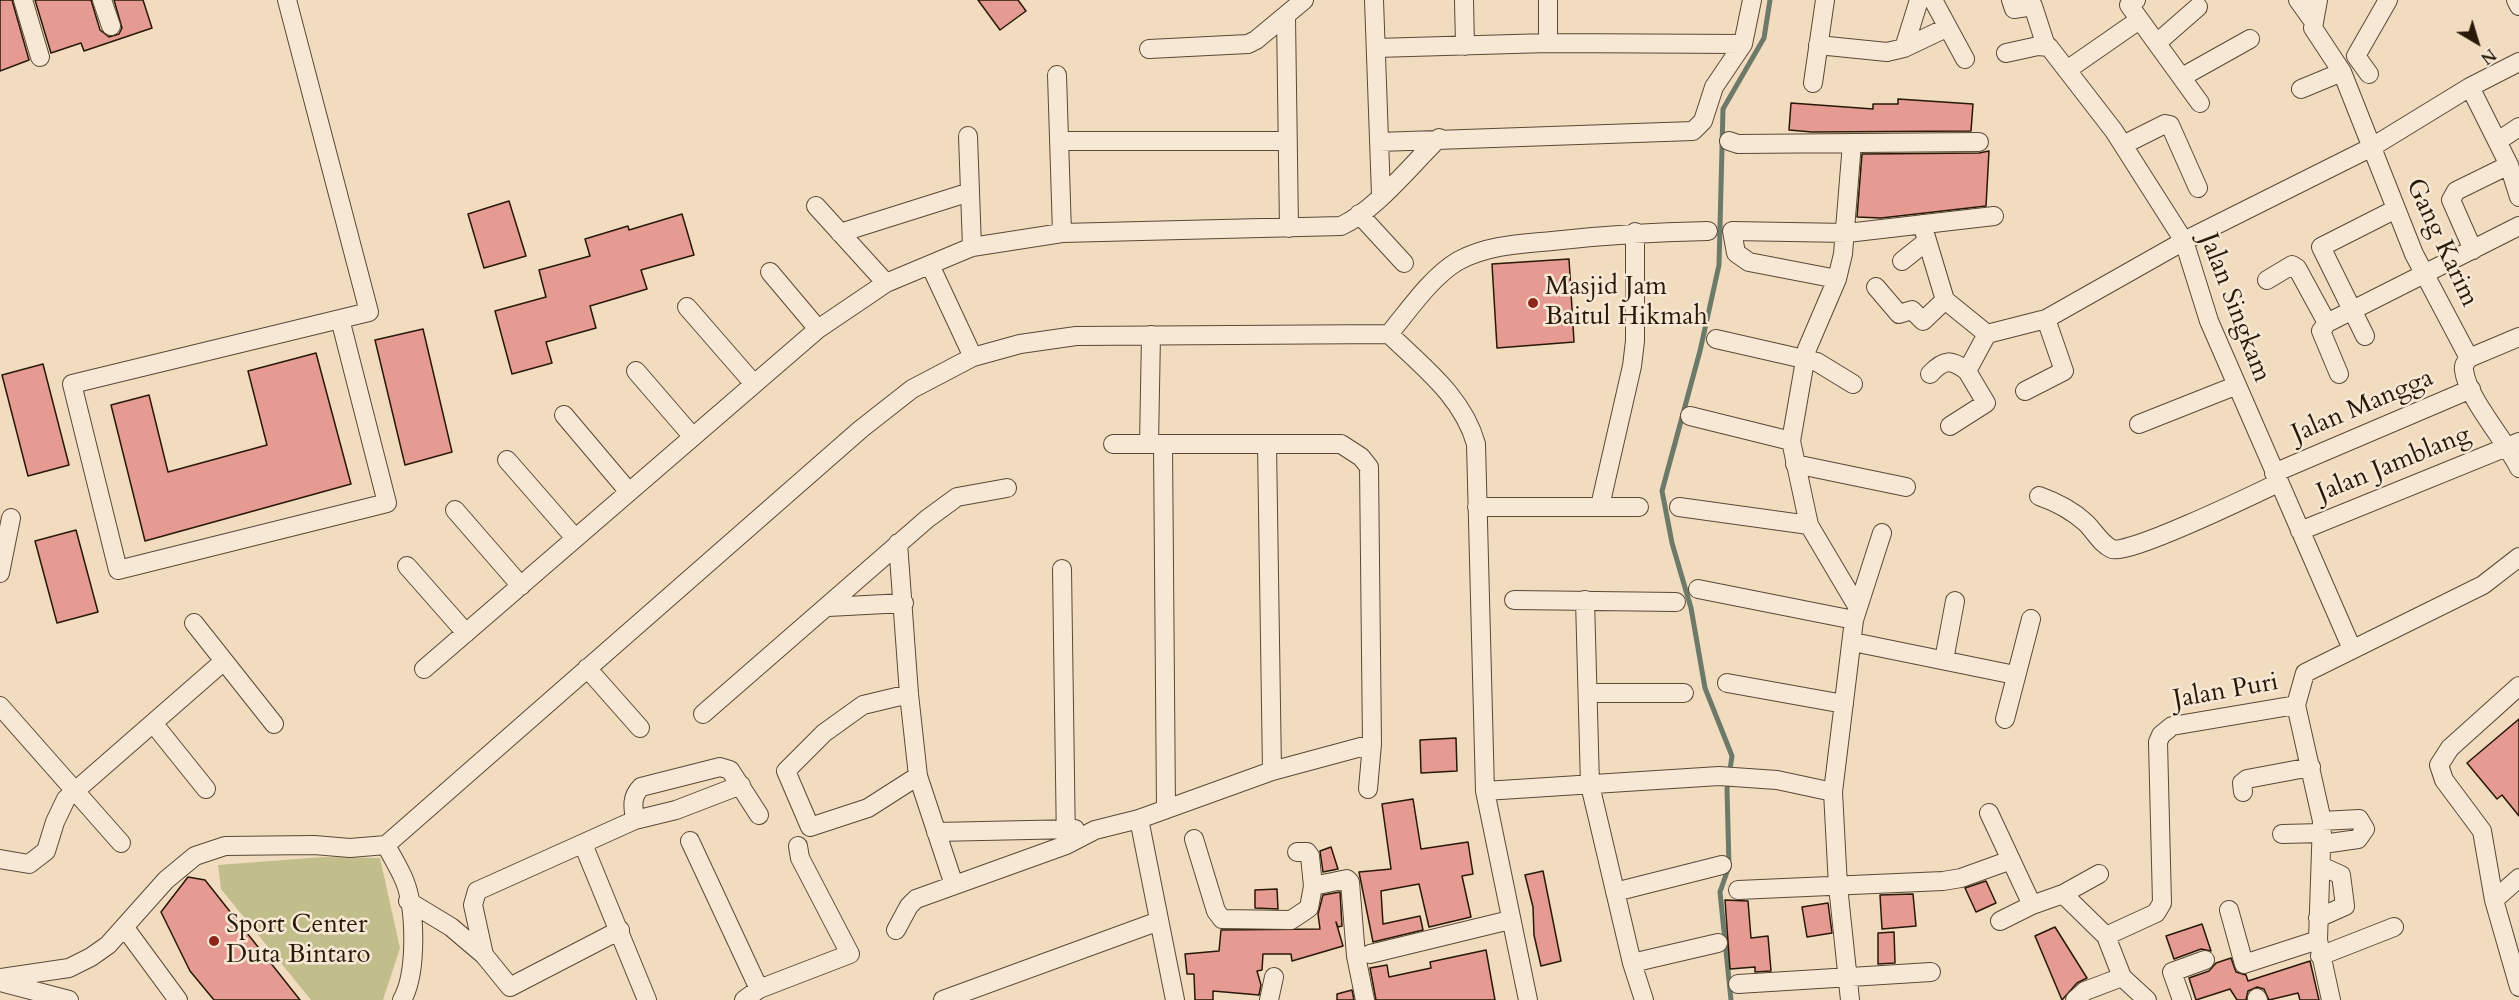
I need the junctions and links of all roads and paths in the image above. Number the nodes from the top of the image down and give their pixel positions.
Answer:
1 (23, 0) edge
2 (102, 0) edge
3 (287, 0) edge
4 (1304, 0) edge
5 (1374, 0) edge
6 (1464, 0) edge
7 (1548, 0) edge
8 (1752, 0) edge
9 (1825, 0) edge
10 (1919, 0) edge
11 (1933, 0) edge
12 (2011, 0) edge
13 (2136, 0) edge
14 (2298, 0) edge
15 (2318, 0) edge
16 (2388, 0) edge
17 (2516, 0) edge
18 (2519, 6) edge
19 (2198, 7) dead end
20 (1286, 16) junction
21 (2139, 20) junction
22 (2313, 21) junction
23 (111, 26) dead end
24 (1946, 28) junction
25 (2250, 39) dead end
26 (2158, 42) junction
27 (1548, 43) junction
28 (1743, 44) junction
29 (1818, 45) junction
30 (1465, 46) junction
31 (2046, 46) junction
32 (1376, 48) junction
33 (1904, 48) junction
34 (1149, 49) dead end
35 (2006, 53) dead end
36 (40, 57) dead end
37 (1965, 59) dead end
38 (2519, 62) edge
39 (2067, 70) junction
40 (2342, 72) junction
41 (2369, 74) dead end
42 (1057, 75) dead end
43 (2182, 77) junction
44 (1813, 83) dead end
45 (2469, 87) junction
46 (2301, 89) dead end
47 (2200, 103) dead end
48 (2519, 127) edge
49 (968, 136) dead end
50 (1439, 138) junction
51 (1059, 141) junction
52 (1287, 141) junction
53 (1379, 141) junction
54 (1729, 141) dead end
55 (2498, 141) junction
56 (1979, 142) dead end
57 (1852, 143) junction
58 (2123, 145) junction
59 (2372, 147) junction
60 (2510, 165) junction
61 (2198, 188) dead end
62 (970, 192) junction
63 (1381, 195) junction
64 (2519, 197) edge
65 (816, 206) dead end
66 (2394, 210) junction
67 (1359, 214) junction
68 (1994, 216) dead end
69 (2519, 226) edge
70 (1289, 228) junction
71 (1708, 231) dead end
72 (1635, 232) junction
73 (840, 233) junction
74 (1062, 233) junction
75 (1847, 233) junction
76 (1925, 233) junction
77 (2184, 241) junction
78 (972, 247) junction
79 (2473, 250) junction
80 (1902, 261) dead end
81 (1404, 263) dead end
82 (930, 266) junction
83 (770, 272) dead end
84 (2425, 275) junction
85 (1837, 279) junction
86 (2267, 280) dead end
87 (886, 283) junction
88 (1876, 287) dead end
89 (1945, 300) junction
90 (687, 307) dead end
91 (2352, 311) junction
92 (2046, 318) junction
93 (340, 319) junction
94 (2326, 323) junction
95 (818, 329) junction
96 (1389, 334) junction
97 (1987, 334) junction
98 (1151, 335) junction
99 (2365, 336) dead end
100 (2519, 337) edge
101 (1716, 339) dead end
102 (973, 357) junction
103 (2469, 358) junction
104 (1804, 359) junction
105 (636, 371) dead end
106 (1967, 371) junction
107 (1930, 374) dead end
108 (2339, 374) dead end
109 (754, 384) junction
110 (1853, 384) dead end
111 (2235, 386) junction
112 (2471, 389) junction
113 (2025, 391) dead end
114 (564, 415) dead end
115 (1690, 417) dead end
116 (2139, 424) dead end
117 (1950, 426) dead end
118 (693, 437) junction
119 (1791, 441) junction
120 (1113, 444) dead end
121 (1156, 444) junction
122 (1267, 444) junction
123 (2513, 445) edge
124 (507, 460) dead end
125 (1795, 464) junction
126 (2519, 468) edge
127 (2276, 478) junction
128 (1906, 487) dead end
129 (1007, 488) dead end
130 (629, 492) junction
131 (2039, 496) dead end
132 (1600, 506) junction
133 (1477, 507) junction
134 (1639, 507) dead end
135 (1679, 507) dead end
136 (454, 510) dead end
137 (11, 519) dead end
138 (1809, 525) junction
139 (2300, 531) junction
140 (1882, 533) dead end
141 (575, 538) junction
142 (898, 543) junction
143 (2519, 557) edge
144 (407, 566) dead end
145 (1062, 569) dead end
146 (0, 573) edge
147 (521, 586) junction
148 (1698, 590) dead end
149 (1514, 600) dead end
150 (1585, 600) junction
151 (1955, 601) dead end
152 (1676, 602) dead end
153 (904, 603) junction
154 (828, 607) junction
155 (1856, 613) junction
156 (2031, 619) dead end
157 (194, 623) dead end
158 (466, 633) junction
159 (1853, 642) junction
160 (2352, 649) junction
161 (1944, 660) junction
162 (224, 661) junction
163 (587, 668) junction
164 (424, 669) dead end
165 (2015, 675) junction
166 (1727, 683) dead end
167 (2519, 686) edge
168 (1588, 693) junction
169 (1684, 693) dead end
170 (909, 694) junction
171 (1844, 704) junction
172 (2296, 705) junction
173 (0, 706) edge
174 (703, 714) dead end
175 (2005, 719) dead end
176 (153, 723) junction
177 (274, 724) dead end
178 (640, 728) dead end
179 (1372, 744) junction
180 (2311, 767) junction
181 (1272, 771) junction
182 (918, 776) junction
183 (741, 785) junction
184 (1590, 785) junction
185 (206, 789) dead end
186 (1368, 789) dead end
187 (77, 790) junction
188 (1485, 791) junction
189 (1833, 792) junction
190 (2243, 792) dead end
191 (1166, 809) junction
192 (1989, 813) dead end
193 (759, 815) dead end
194 (1139, 819) junction
195 (635, 820) junction
196 (936, 832) junction
197 (2322, 833) junction
198 (2282, 834) dead end
199 (1065, 837) junction
200 (1194, 839) dead end
201 (690, 841) dead end
202 (122, 843) dead end
203 (583, 844) junction
204 (386, 845) junction
205 (798, 846) dead end
206 (1296, 852) dead end
207 (0, 859) edge
208 (2011, 860) junction
209 (1722, 865) dead end
210 (2321, 866) junction
211 (2099, 874) dead end
212 (2519, 878) edge
213 (954, 885) junction
214 (1313, 886) junction
215 (1838, 886) junction
216 (1737, 890) dead end
217 (1615, 892) junction
218 (2063, 894) junction
219 (2494, 900) junction
220 (408, 901) junction
221 (2032, 905) junction
222 (2229, 910) dead end
223 (2318, 918) junction
224 (1510, 920) junction
225 (1159, 921) junction
226 (2000, 921) dead end
227 (2394, 927) dead end
228 (124, 928) junction
229 (620, 930) junction
230 (896, 930) dead end
231 (2106, 936) junction
232 (1718, 943) dead end
233 (2319, 948) junction
234 (1370, 954) dead end
235 (484, 955) junction
236 (2205, 960) dead end
237 (1632, 963) junction
238 (1931, 972) dead end
239 (1274, 977) dead end
240 (2122, 977) junction
241 (1848, 978) junction
242 (0, 980) edge
243 (1738, 984) dead end
244 (2519, 987) edge
245 (759, 989) junction
246 (514, 994) edge
247 (2180, 995) edge
248 (69, 1000) edge
249 (178, 1000) edge
250 (402, 1000) edge
251 (647, 1000) edge
252 (744, 1000) edge
253 (943, 1000) edge
254 (1175, 1000) edge
255 (1269, 1000) edge
256 (1365, 1000) edge
257 (1528, 1000) edge
258 (1644, 1000) edge
259 (1850, 1000) edge
260 (2075, 1000) edge
261 (2147, 1000) edge
262 (2157, 1000) edge
263 (2331, 1000) edge

1 - 36 street
2 - 23 street
3 - 93 street
4 - 20 street
5 - 32 street
6 - 30 street
7 - 27 street
8 - 28 street
9 - 29 street
10 - 33 street
11 - 24 street
12 - 31 street
13 - 21 street
14 - 22 street, Gang Karim
15 - 22 street
16 - 41 street
17 - 18 street
19 - 26 street
20 - 34 street
20 - 52 street
21 - 26 street
21 - 39 street
22 - 40 street, Gang Karim
24 - 33 street
24 - 37 street
25 - 43 street
26 - 43 street
27 - 28 street
27 - 30 street
28 - 50 street
29 - 33 street
29 - 44 street
30 - 32 street
31 - 35 street
31 - 39 street, Jalan Singkam
32 - 53 street
38 - 45 street
39 - 58 street, Jalan Singkam
40 - 46 street
40 - 59 street, Gang Karim
42 - 51 street
43 - 47 street
45 - 55 street
45 - 59 street
48 - 55 street
49 - 62 street
50 - 53 street
50 - 63 street
51 - 52 street
51 - 74 street
52 - 70 street
53 - 63 street
54 - 57 street
55 - 60 street
56 - 57 street
57 - 75 street
58 - 61 street
58 - 77 street, Jalan Singkam
59 - 66 street, Gang Karim
59 - 77 street
60 - 64 street
60 - 79 street
62 - 73 street
62 - 78 street
63 - 67 street
65 - 73 street
66 - 84 street, Gang Karim
66 - 91 street
67 - 70 street
67 - 81 street
68 - 76 street
69 - 79 street
70 - 74 street
71 - 72 street
72 - 96 street
72 - 132 street
73 - 87 street
74 - 78 street
75 - 76 street
75 - 85 street
75 - 85 street
76 - 80 street
76 - 89 street
77 - 92 street
77 - 111 street, Jalan Singkam
78 - 82 street
79 - 84 street
82 - 87 street
82 - 102 street
83 - 95 street
84 - 91 street
84 - 103 street, Gang Karim
85 - 104 street
86 - 94 street
87 - 95 street
88 - 89 street
89 - 97 street
90 - 109 street
91 - 94 street
91 - 99 street
92 - 97 street
92 - 113 street
93 - 93 street
94 - 108 street
95 - 109 street
96 - 98 street
96 - 133 street
97 - 106 street
98 - 102 street
98 - 121 street
100 - 103 street
101 - 104 street
102 - 163 street
103 - 112 street
104 - 110 street
104 - 119 street
105 - 118 street
106 - 107 street
106 - 117 street
109 - 118 street
111 - 116 street
111 - 127 street, Jalan Singkam
112 - 123 street
112 - 127 street, Jalan Mangga
114 - 130 street
115 - 119 street
118 - 130 street
119 - 125 street
120 - 121 street
121 - 122 street
121 - 191 street
122 - 179 street
122 - 181 street
123 - 126 street
123 - 139 street, Jalan Jamblang
124 - 141 street
125 - 128 street
125 - 138 street
127 - 131 street, Jalan Mangga
127 - 139 street, Jalan Singkam
129 - 142 street
130 - 141 street
132 - 133 street
132 - 134 street
133 - 188 street
135 - 138 street
136 - 147 street
137 - 146 street
138 - 155 street
139 - 160 street, Jalan Singkam
140 - 155 street
141 - 147 street
142 - 153 street
142 - 154 street
143 - 160 street
144 - 158 street
145 - 199 street
147 - 158 street
148 - 155 street
149 - 150 street
150 - 152 street
150 - 168 street
151 - 161 street
153 - 154 street
153 - 170 street
154 - 174 street
155 - 159 street
156 - 165 street
157 - 162 street
158 - 164 street
159 - 161 street
159 - 171 street
160 - 172 street
161 - 165 street
162 - 176 street
162 - 177 street
163 - 178 street
163 - 204 street
165 - 175 street
166 - 171 street
167 - 219 street
168 - 169 street
168 - 184 street
170 - 182 street
170 - 182 street
171 - 189 street
172 - 180 street
172 - 231 street, Jalan Puri
173 - 187 street
176 - 185 street
176 - 187 street
179 - 181 street
179 - 186 street
180 - 190 street
180 - 197 street
181 - 191 street
182 - 196 street
183 - 193 street
183 - 195 street
183 - 195 street
184 - 188 street
184 - 189 street
184 - 217 street
187 - 202 street
187 - 207 street
188 - 224 street
189 - 215 street
191 - 194 street
192 - 208 street
194 - 199 street
194 - 225 street
195 - 203 street
196 - 199 street
196 - 213 street
197 - 198 street
197 - 210 street
199 - 213 street
200 - 214 street
201 - 245 street
203 - 229 street
203 - 235 street
204 - 220 street
204 - 228 street
205 - 245 street
206 - 214 street
208 - 215 street
208 - 221 street
209 - 217 street
210 - 223 street
210 - 223 street
211 - 218 street
212 - 219 street
213 - 230 street
214 - 256 street
215 - 216 street
215 - 241 street
217 - 237 street
218 - 221 street
218 - 231 street
219 - 244 street
220 - 235 street
220 - 250 street
221 - 226 street
222 - 233 street
223 - 233 street
224 - 234 street
224 - 257 street
225 - 253 street
225 - 254 street
227 - 233 street
228 - 242 street
228 - 249 street
229 - 246 street
229 - 251 street
231 - 240 street
232 - 237 street
233 - 263 street
235 - 246 street
236 - 247 street
237 - 258 street
238 - 241 street
239 - 255 street
240 - 260 street
240 - 261 street
241 - 243 street
241 - 259 street
242 - 248 street
245 - 252 street
247 - 262 street

